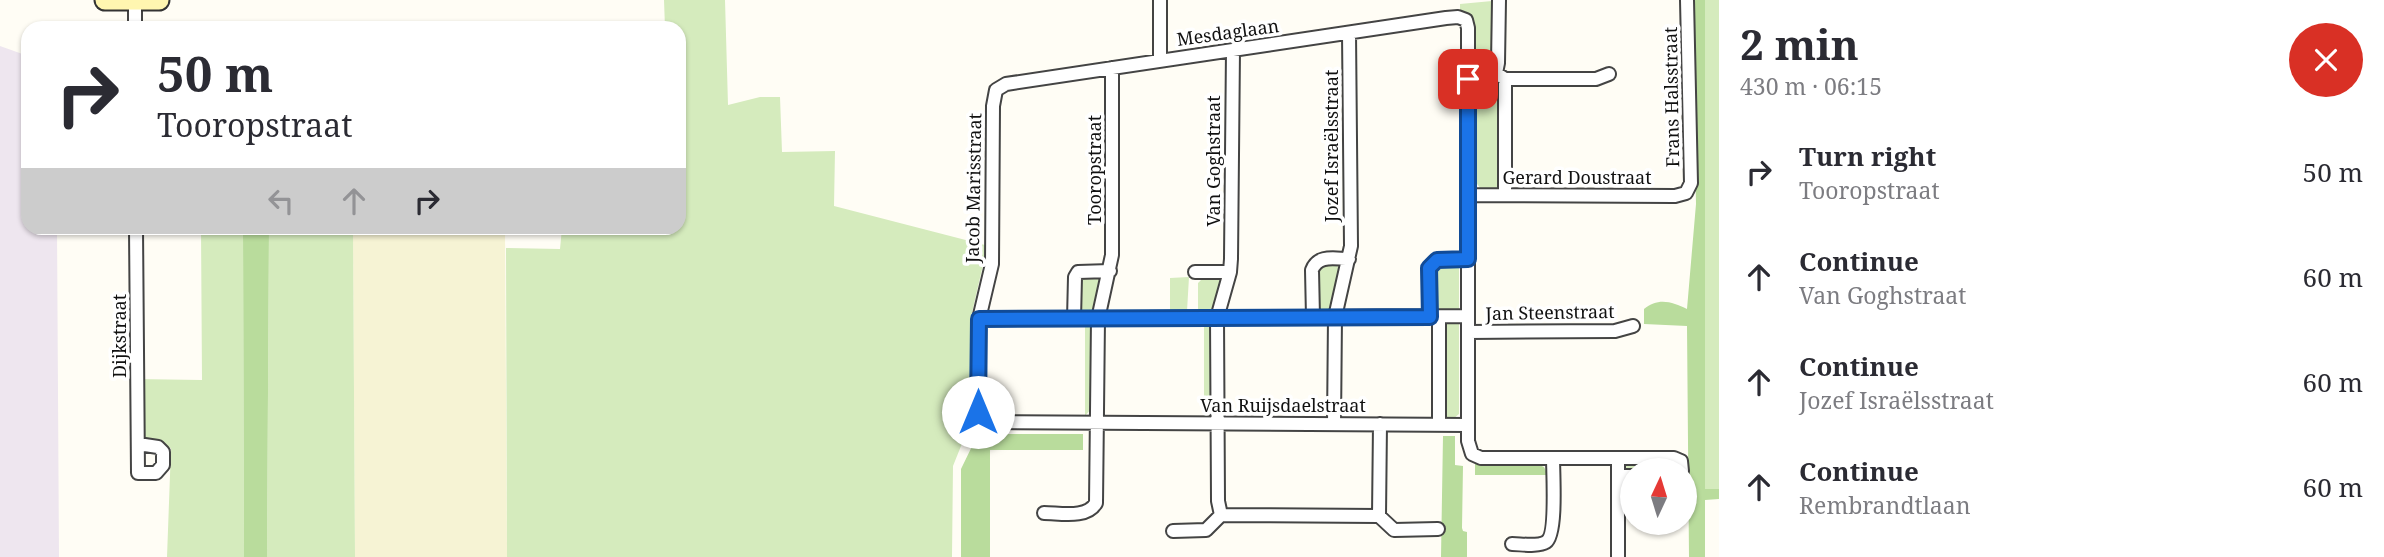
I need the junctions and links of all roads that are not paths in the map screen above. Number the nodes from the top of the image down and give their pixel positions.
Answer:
1 (105, 0) edge
2 (159, 0) edge
3 (1160, 0) edge
4 (1499, 0) edge
5 (1687, 0) edge
6 (135, 1) edge
7 (135, 21) edge
8 (1349, 33) junction
9 (1233, 50) junction
10 (1160, 61) junction
11 (1112, 68) junction
12 (1609, 74) dead end
13 (1501, 76) junction
14 (1468, 79) junction
15 (996, 90) joint
16 (1686, 193) joint
17 (1468, 195) junction
18 (1505, 195) junction
19 (136, 235) edge
20 (1349, 259) junction
21 (1468, 259) junction
22 (1110, 271) junction
23 (1195, 272) dead end
24 (1230, 272) junction
25 (1468, 316) junction
26 (1312, 317) junction
27 (1335, 317) junction
28 (1434, 317) junction
29 (1098, 318) junction
30 (1217, 318) junction
31 (979, 319) junction
32 (1074, 319) junction
33 (1633, 326) dead end
34 (1468, 332) junction
35 (978, 412) joint
36 (1097, 422) junction
37 (1217, 423) junction
38 (1334, 424) junction
39 (1380, 424) junction
40 (1439, 425) junction
41 (1468, 425) junction
42 (138, 444) dead end
43 (1553, 458) junction
44 (1618, 458) joint
45 (1618, 476) joint
46 (1044, 513) dead end
47 (1221, 515) junction
48 (1379, 516) junction
49 (1438, 530) dead end
50 (1173, 531) dead end
51 (1512, 544) dead end
52 (1618, 557) edge

1 - 6 street
2 - 6 street
3 - 10 street
4 - 13 street
5 - 16 street, Frans Halsstraat
6 - 7 street
8 - 9 street, Mesdaglaan
8 - 14 street, Mesdaglaan
8 - 20 street, Jozef Israëlsstraat
9 - 10 street, Mesdaglaan
9 - 24 street, Van Goghstraat
10 - 11 street, Mesdaglaan
11 - 15 street, Mesdaglaan
11 - 22 street, Tooropstraat
12 - 13 street
13 - 14 street
13 - 18 street
14 - 17 street
15 - 31 street, Jacob Marisstraat
16 - 18 street, Gerard Doustraat
17 - 18 street, Gerard Doustraat
17 - 21 street
19 - 42 street, Dijkstraat
20 - 26 street
20 - 27 street, Jozef Israëlsstraat
21 - 25 street
21 - 28 street
22 - 29 street, Tooropstraat
22 - 32 street
23 - 24 street
24 - 30 street, Van Goghstraat
25 - 28 street
25 - 34 street
26 - 27 street
26 - 30 street
27 - 28 street
27 - 38 street, Jozef Israëlsstraat
28 - 40 street
29 - 30 street
29 - 32 street
29 - 36 street, Tooropstraat
30 - 37 street, Van Goghstraat
31 - 32 street
31 - 35 street, Jacob Marisstraat
33 - 34 street, Jan Steenstraat
34 - 41 street
35 - 36 street, Van Ruijsdaelstraat
36 - 37 street, Van Ruijsdaelstraat
36 - 46 street
37 - 38 street, Van Ruijsdaelstraat
37 - 47 street, Van Goghstraat
38 - 39 street, Van Ruijsdaelstraat
39 - 40 street, Van Ruijsdaelstraat
39 - 48 street
40 - 41 street, Van Ruijsdaelstraat
41 - 43 street
43 - 44 street
43 - 51 street
44 - 45 street
45 - 52 street
47 - 48 street
47 - 50 street
48 - 49 street

